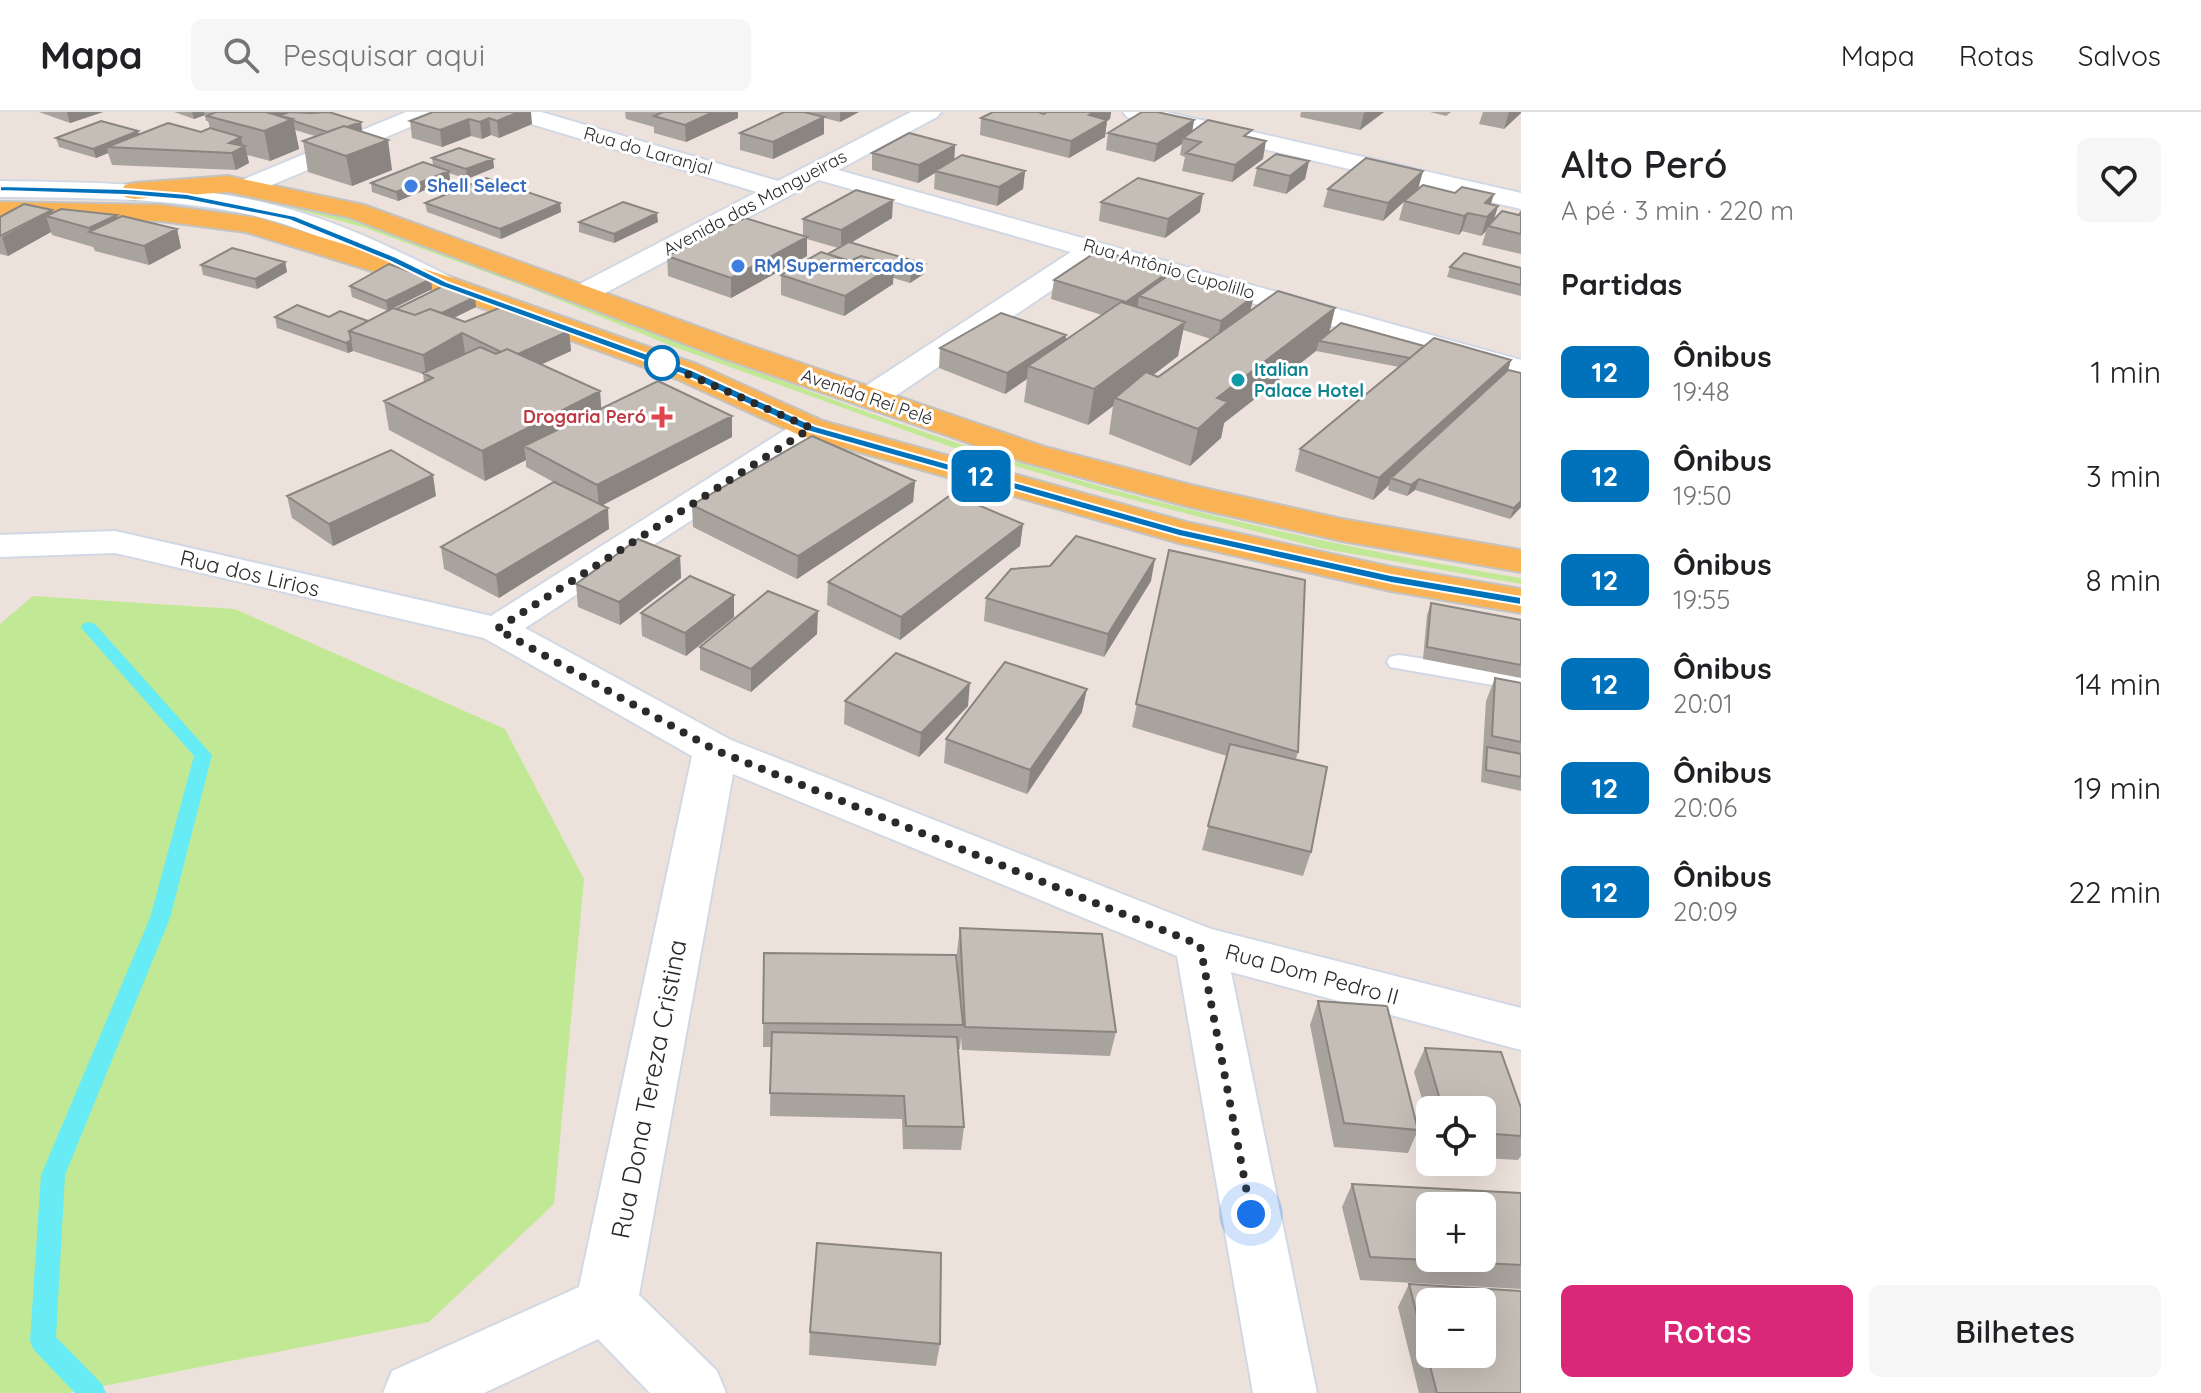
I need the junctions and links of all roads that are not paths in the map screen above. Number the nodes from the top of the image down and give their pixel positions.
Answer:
1 (426, 112) edge
2 (516, 112) edge
3 (929, 112) edge
4 (1135, 112) edge
5 (815, 171) junction
6 (0, 175) edge
7 (237, 185) junction
8 (0, 189) edge
9 (780, 190) junction
10 (126, 192) junction
11 (1521, 201) edge
12 (0, 203) edge
13 (0, 210) edge
14 (1096, 248) junction
15 (443, 284) junction
16 (582, 294) junction
17 (1521, 370) edge
18 (870, 398) junction
19 (811, 428) junction
20 (0, 546) edge
21 (1521, 561) edge
22 (1521, 601) edge
23 (497, 629) junction
24 (1399, 662) dead end
25 (1521, 682) edge
26 (715, 750) junction
27 (1200, 945) junction
28 (1521, 1029) edge
29 (606, 1305) junction
30 (415, 1393) edge
31 (694, 1393) edge
32 (1285, 1393) edge

1 - 7 street
2 - 9 street, Rua do Laranjal
3 - 5 street, Avenida das Mangueiras
4 - 11 street
5 - 9 street, Avenida das Mangueiras
5 - 14 street, Rua Antônio Cupolillo
6 - 7 street
7 - 10 main road, Avenida Rei Pelé
7 - 16 main road, Avenida Rei Pelé
8 - 10 street
9 - 16 street, Avenida das Mangueiras
10 - 12 main road, Avenida Rei Pelé
10 - 15 street
13 - 15 main road, Avenida Rei Pelé
14 - 17 street, Rua Antônio Cupolillo
14 - 18 street
15 - 19 main road, Avenida Rei Pelé
16 - 18 main road, Avenida Rei Pelé
18 - 21 main road, Avenida Rei Pelé
19 - 22 main road, Avenida Rei Pelé
19 - 23 street
20 - 23 street, Rua dos Lirios
23 - 26 street, Rua Dom Pedro II
24 - 25 lane
26 - 27 street, Rua Dom Pedro II
26 - 29 street, Rua Dona Tereza Cristina
27 - 28 street, Rua Dom Pedro II
27 - 32 street
29 - 30 street
29 - 31 street

